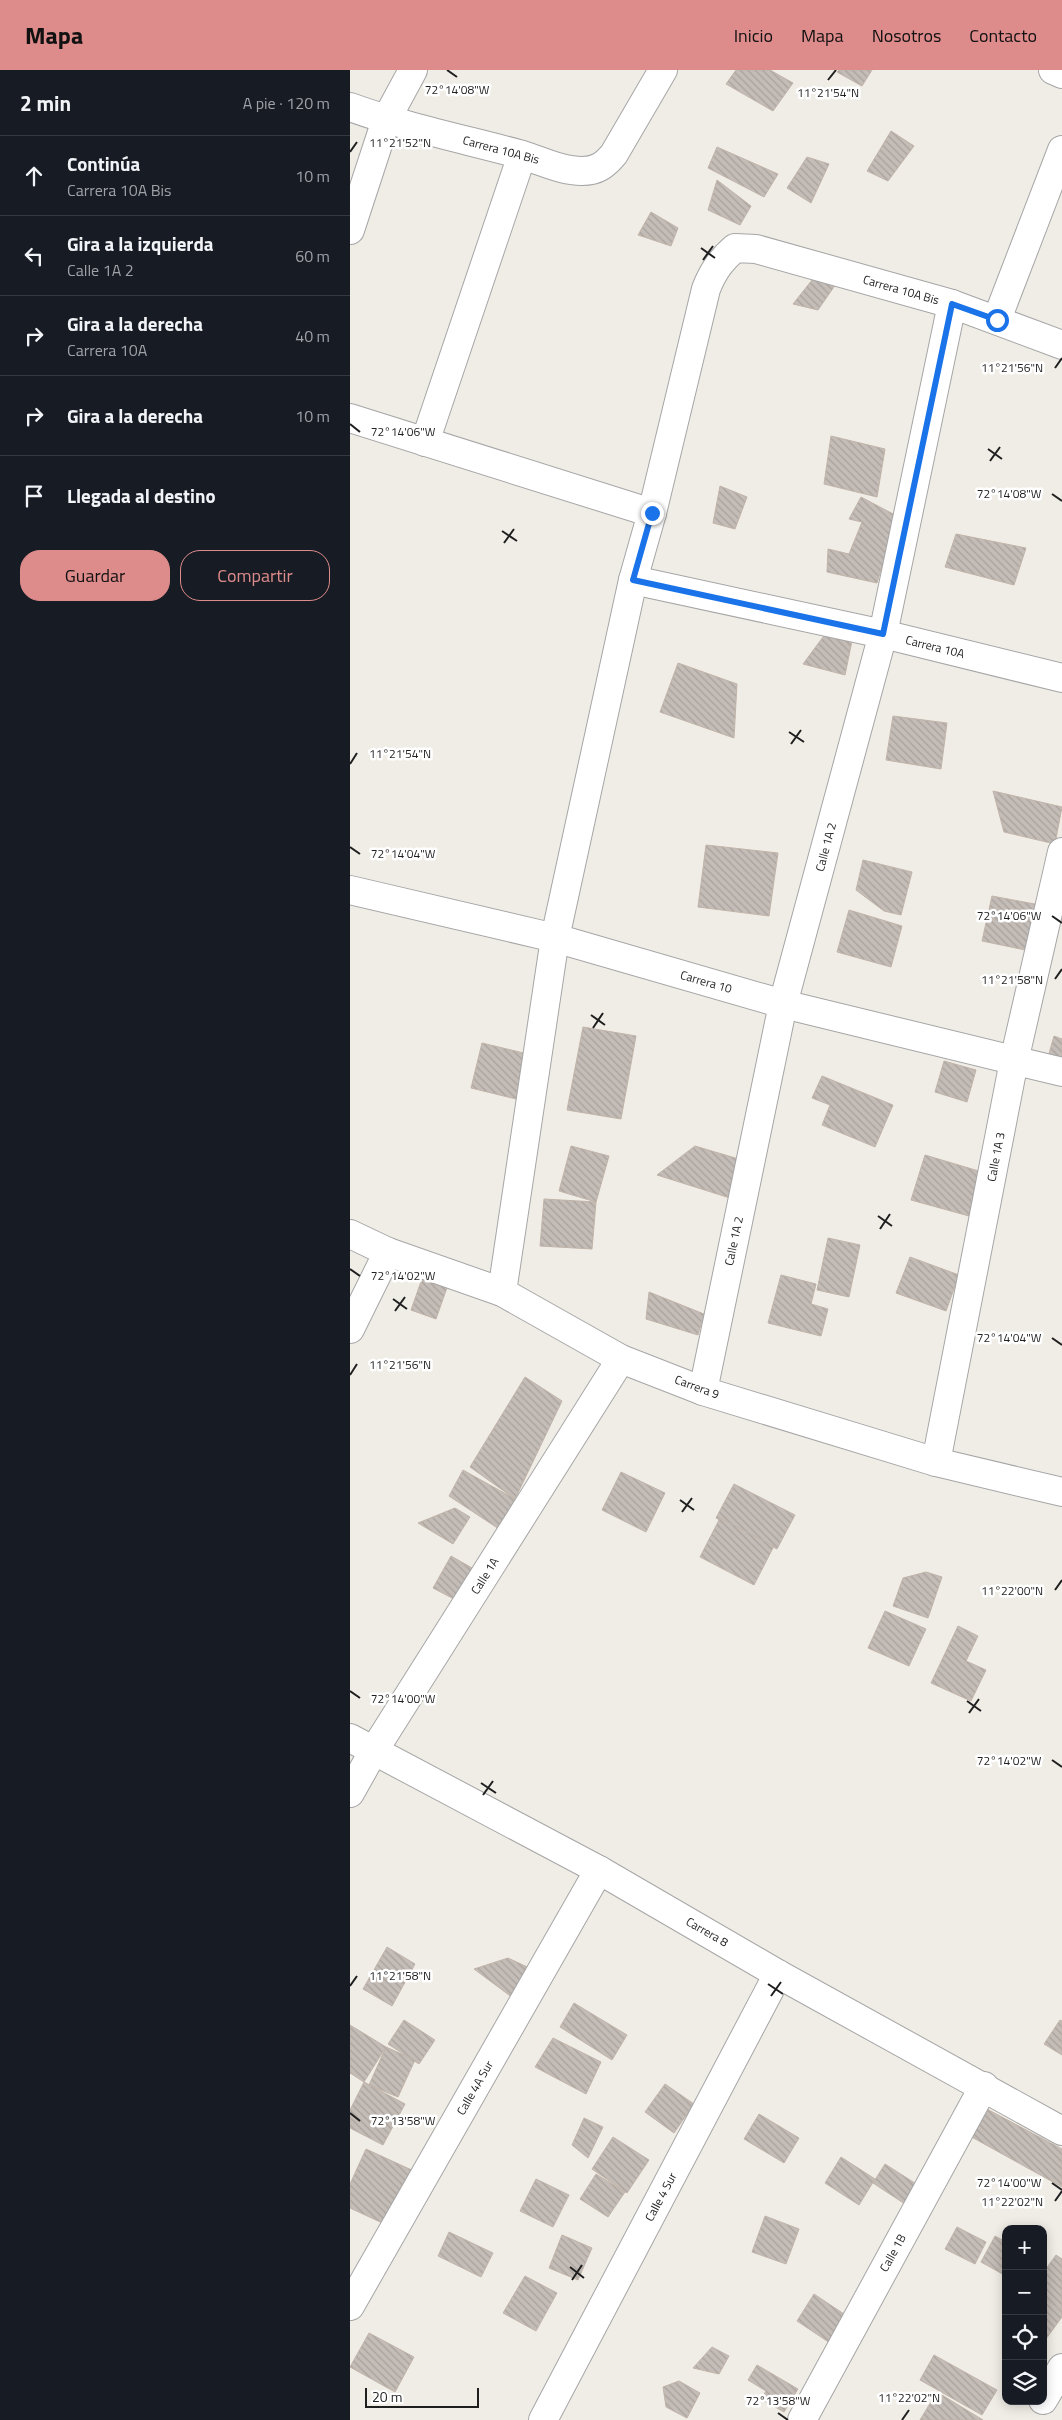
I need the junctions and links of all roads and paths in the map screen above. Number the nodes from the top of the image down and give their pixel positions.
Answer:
1 (413, 70) edge
2 (663, 70) edge
3 (1053, 70) edge
4 (1062, 74) edge
5 (350, 106) edge
6 (386, 120) junction
7 (1062, 150) edge
8 (522, 155) junction
9 (350, 230) edge
10 (952, 304) junction
11 (997, 320) junction
12 (1062, 345) edge
13 (350, 418) edge
14 (426, 442) junction
15 (652, 513) junction
16 (633, 580) junction
17 (883, 634) junction
18 (1062, 678) edge
19 (1062, 852) edge
20 (350, 890) edge
21 (556, 938) junction
22 (783, 1004) junction
23 (1014, 1061) junction
24 (1062, 1072) edge
25 (350, 1234) edge
26 (388, 1252) junction
27 (502, 1292) junction
28 (350, 1329) edge
29 (621, 1359) junction
30 (703, 1391) junction
31 (936, 1462) junction
32 (1062, 1492) edge
33 (350, 1738) edge
34 (374, 1752) junction
35 (350, 1793) edge
36 (599, 1870) junction
37 (778, 1974) junction
38 (984, 2086) junction
39 (1062, 2131) edge
40 (350, 2306) edge
41 (1062, 2368) edge
42 (1047, 2394) edge
43 (1041, 2405) edge
44 (543, 2420) edge
45 (802, 2420) edge
46 (1032, 2420) edge

1 - 6 street
2 - 8 street, Carrera 10A Bis
3 - 4 street
5 - 6 street, Carrera 10A Bis
6 - 8 street, Carrera 10A Bis
6 - 9 street
7 - 11 street
8 - 14 street
10 - 11 street, Carrera 10A Bis
10 - 15 street, Carrera 10A Bis
10 - 17 street, Calle 1A 2
11 - 12 street, Carrera 10A Bis
13 - 14 street
14 - 15 street
15 - 16 street
16 - 17 street, Carrera 10A
16 - 21 street
17 - 18 street, Carrera 10A
17 - 22 street, Calle 1A 2
19 - 23 street, Calle 1A 3
20 - 21 street, Carrera 10
21 - 22 street, Carrera 10
21 - 27 street
22 - 23 street, Carrera 10
22 - 30 street, Calle 1A 2
23 - 24 street, Carrera 10
23 - 31 street, Calle 1A 3
25 - 26 street, Carrera 9
26 - 27 street, Carrera 9
26 - 28 street
27 - 29 street, Carrera 9
29 - 30 street, Carrera 9
29 - 34 street, Calle 1A
30 - 31 street, Carrera 9
31 - 32 street, Carrera 9
33 - 34 street, Carrera 8
34 - 35 street, Calle 1A
34 - 36 street, Carrera 8
36 - 37 street, Carrera 8
36 - 40 street, Calle 4A Sur
37 - 38 street, Carrera 8
37 - 44 street, Calle 4 Sur
38 - 39 street, Carrera 8
38 - 45 street, Calle 1B
41 - 42 street
43 - 46 street

